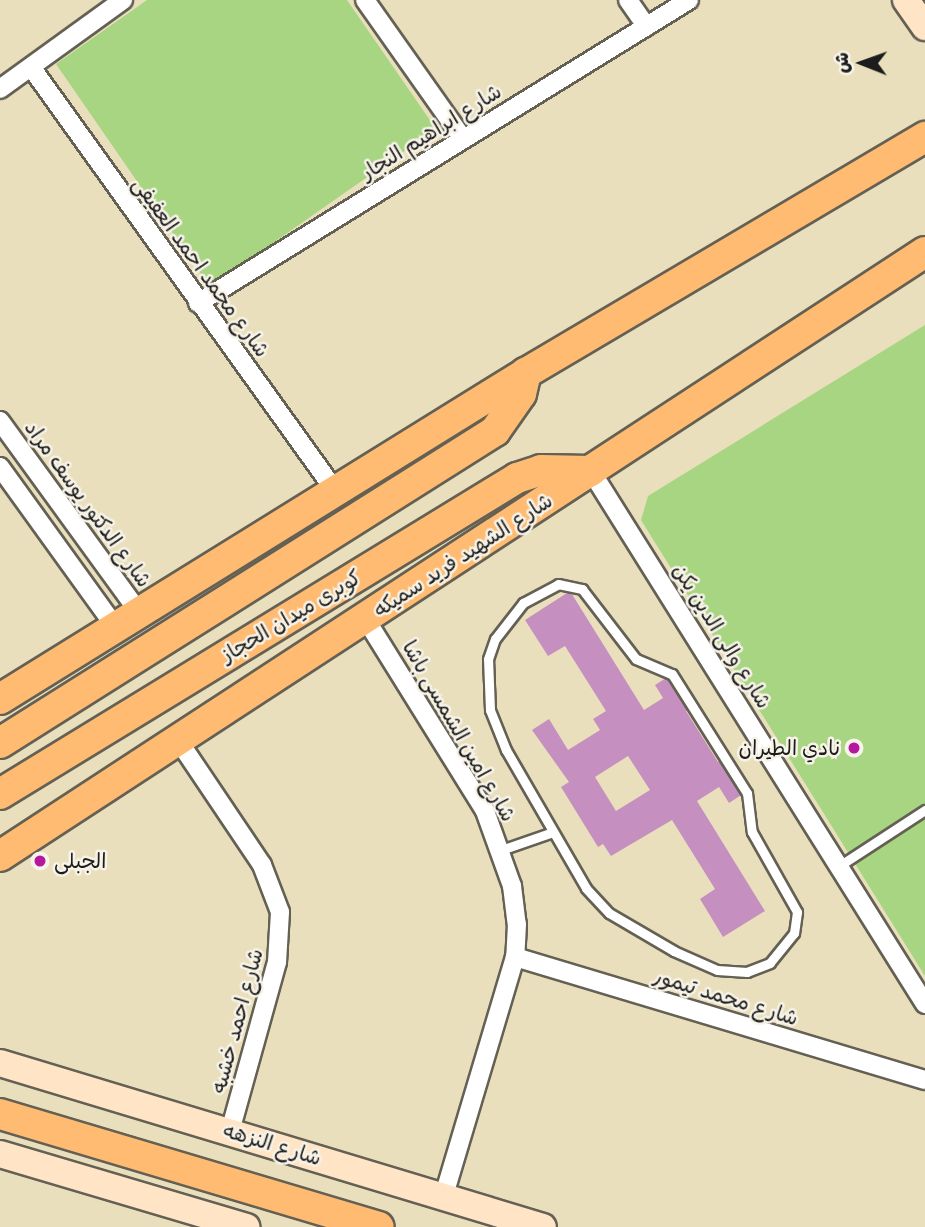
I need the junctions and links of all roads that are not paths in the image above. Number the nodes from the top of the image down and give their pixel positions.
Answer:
1 (123, 0) edge
2 (365, 0) edge
3 (628, 0) edge
4 (689, 0) edge
5 (906, 0) edge
6 (646, 26) junction
7 (925, 27) edge
8 (31, 67) junction
9 (0, 89) edge
10 (925, 137) edge
11 (463, 139) junction
12 (925, 252) edge
13 (198, 303) junction
14 (526, 373) junction
15 (0, 421) edge
16 (0, 467) edge
17 (591, 471) junction
18 (336, 492) junction
19 (365, 618) junction
20 (128, 621) junction
21 (0, 699) edge
22 (178, 740) junction
23 (0, 743) edge
24 (0, 794) edge
25 (925, 810) edge
26 (553, 832) junction
27 (501, 850) junction
28 (0, 856) edge
29 (839, 866) junction
30 (515, 957) junction
31 (925, 1004) edge
32 (0, 1063) edge
33 (925, 1080) edge
34 (0, 1114) edge
35 (230, 1131) junction
36 (0, 1154) edge
37 (444, 1195) junction
38 (202, 1221) edge
39 (246, 1227) edge
40 (379, 1227) edge
41 (543, 1227) edge

1 - 8 street
2 - 11 street
3 - 6 street
4 - 6 street, شارع ابراهيم النجار
5 - 7 main road
6 - 11 street, شارع ابراهيم النجار
8 - 9 street
8 - 13 street, شارع محمد احمد العفيفى
10 - 14 main road
11 - 13 street, شارع ابراهيم النجار
12 - 17 main road, شارع الشهيد فريد سميكه
13 - 18 street, شارع محمد احمد العفيفى
14 - 18 main road
14 - 23 main road
15 - 20 street, شارع الدكتور يوسف مراد
16 - 20 street
17 - 19 main road, شارع الشهيد فريد سميكه
17 - 24 main road, كوبرى ميدان الحجاز
17 - 29 street, شارع والى الدين يكن
18 - 20 main road
19 - 22 main road, شارع الشهيد فريد سميكه
19 - 27 street, شارع امين الشمسى باشا
20 - 21 main road
22 - 28 main road, شارع الشهيد فريد سميكه
22 - 35 street, شارع احمد خشبه
25 - 29 lane
26 - 26 lane
26 - 27 lane
27 - 30 street, شارع امين الشمسى باشا
29 - 31 street, شارع والى الدين يكن
30 - 33 street, شارع محمد تيمور
30 - 37 street, شارع امين الشمسى باشا
32 - 35 main road, شارع النزهه
34 - 40 main road
35 - 37 main road, شارع النزهه
36 - 38 main road
37 - 41 main road, شارع النزهه
38 - 39 main road

